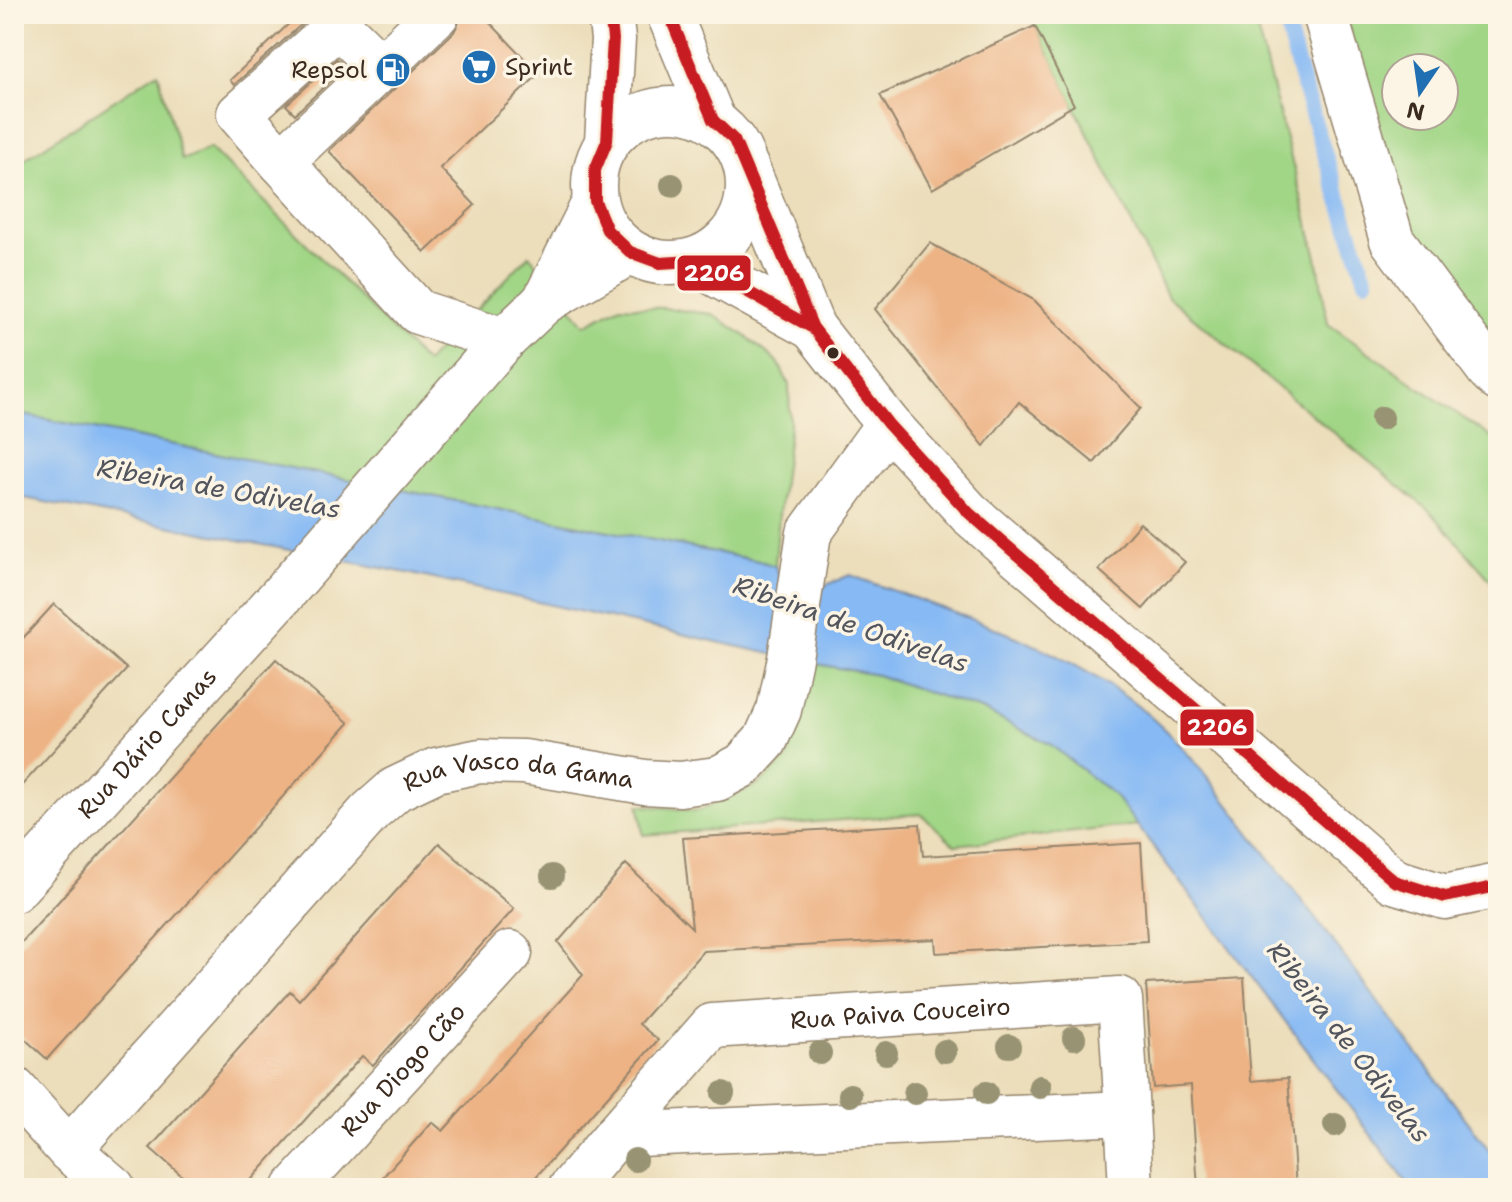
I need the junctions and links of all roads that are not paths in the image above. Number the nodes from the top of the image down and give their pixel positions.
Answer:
1 (437, 14) edge
2 (610, 14) edge
3 (669, 14) edge
4 (1325, 14) edge
5 (381, 67) junction
6 (713, 120) junction
7 (607, 141) junction
8 (281, 162) junction
9 (746, 166) junction
10 (595, 201) junction
11 (630, 252) junction
12 (692, 261) junction
13 (544, 302) junction
14 (813, 328) junction
15 (504, 340) junction
16 (1498, 379) edge
17 (888, 424) junction
18 (1498, 886) edge
19 (14, 890) edge
20 (510, 953) dead end
21 (14, 1089) edge
22 (1127, 1113) junction
23 (14, 1131) edge
24 (616, 1135) junction
25 (69, 1150) junction
26 (113, 1188) edge
27 (295, 1188) edge
28 (571, 1188) edge
29 (1131, 1188) edge

1 - 5 street
2 - 7 street
3 - 6 street
4 - 16 street
5 - 8 street
5 - 8 street
6 - 7 street
6 - 9 street
7 - 10 street
8 - 15 street
9 - 12 street
9 - 14 street
10 - 11 street
10 - 13 street
11 - 12 street
11 - 13 street
12 - 14 street
13 - 15 street, Rua Dário Canas
14 - 17 street
15 - 19 street, Rua Dário Canas
17 - 18 street
17 - 25 street, Rua Vasco da Gama
20 - 27 street, Rua Diogo Cão
21 - 25 street
22 - 24 street
22 - 24 street, Rua Paiva Couceiro
22 - 29 street, Rua Paiva Couceiro
23 - 25 street
24 - 28 street, Rua Paiva Couceiro
25 - 26 street

